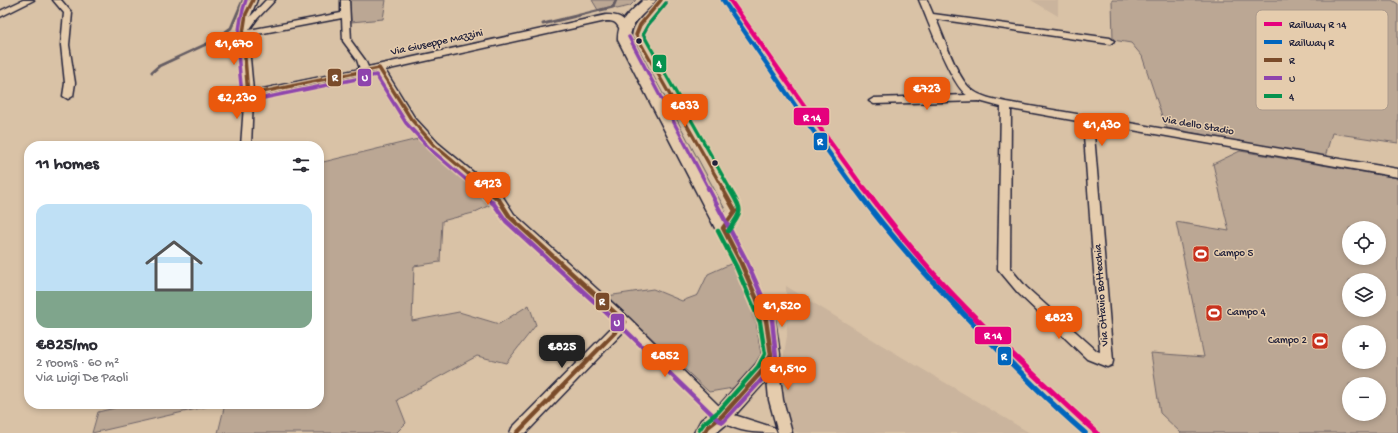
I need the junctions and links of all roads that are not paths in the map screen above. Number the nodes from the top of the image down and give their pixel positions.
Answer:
1 (30, 0) edge
2 (56, 0) edge
3 (253, 0) edge
4 (263, 0) edge
5 (271, 0) edge
6 (346, 0) edge
7 (650, 0) edge
8 (923, 0) edge
9 (0, 14) edge
10 (345, 15) junction
11 (930, 16) junction
12 (244, 21) junction
13 (626, 25) junction
14 (243, 33) junction
15 (1110, 41) dead end
16 (379, 68) junction
17 (365, 71) junction
18 (248, 95) junction
19 (68, 96) dead end
20 (979, 98) junction
21 (874, 102) dead end
22 (1006, 105) junction
23 (1088, 119) junction
24 (246, 141) edge
25 (1398, 173) edge
26 (625, 322) junction
27 (771, 355) junction
28 (722, 416) junction
29 (517, 433) edge
30 (704, 433) edge
31 (770, 433) edge
32 (785, 433) edge

1 - 9 street
2 - 19 street
3 - 12 street
4 - 12 street
5 - 14 street
6 - 10 street
7 - 13 main road
8 - 11 street
10 - 14 street
10 - 17 street
11 - 15 street
11 - 20 street
12 - 14 street
13 - 16 street, Via Giuseppe Mazzini
13 - 27 main road
14 - 18 street
16 - 17 street, Via Giuseppe Mazzini
16 - 26 street
17 - 18 street, Via Giuseppe Mazzini
18 - 24 street
20 - 21 street, Via dello Stadio
20 - 22 street, Via dello Stadio
22 - 23 street, Via dello Stadio
22 - 23 street, Via Ottavio Bottecchia
23 - 25 street, Via dello Stadio
26 - 28 street
26 - 29 street
27 - 28 main road
27 - 32 street
28 - 30 main road
28 - 31 street

